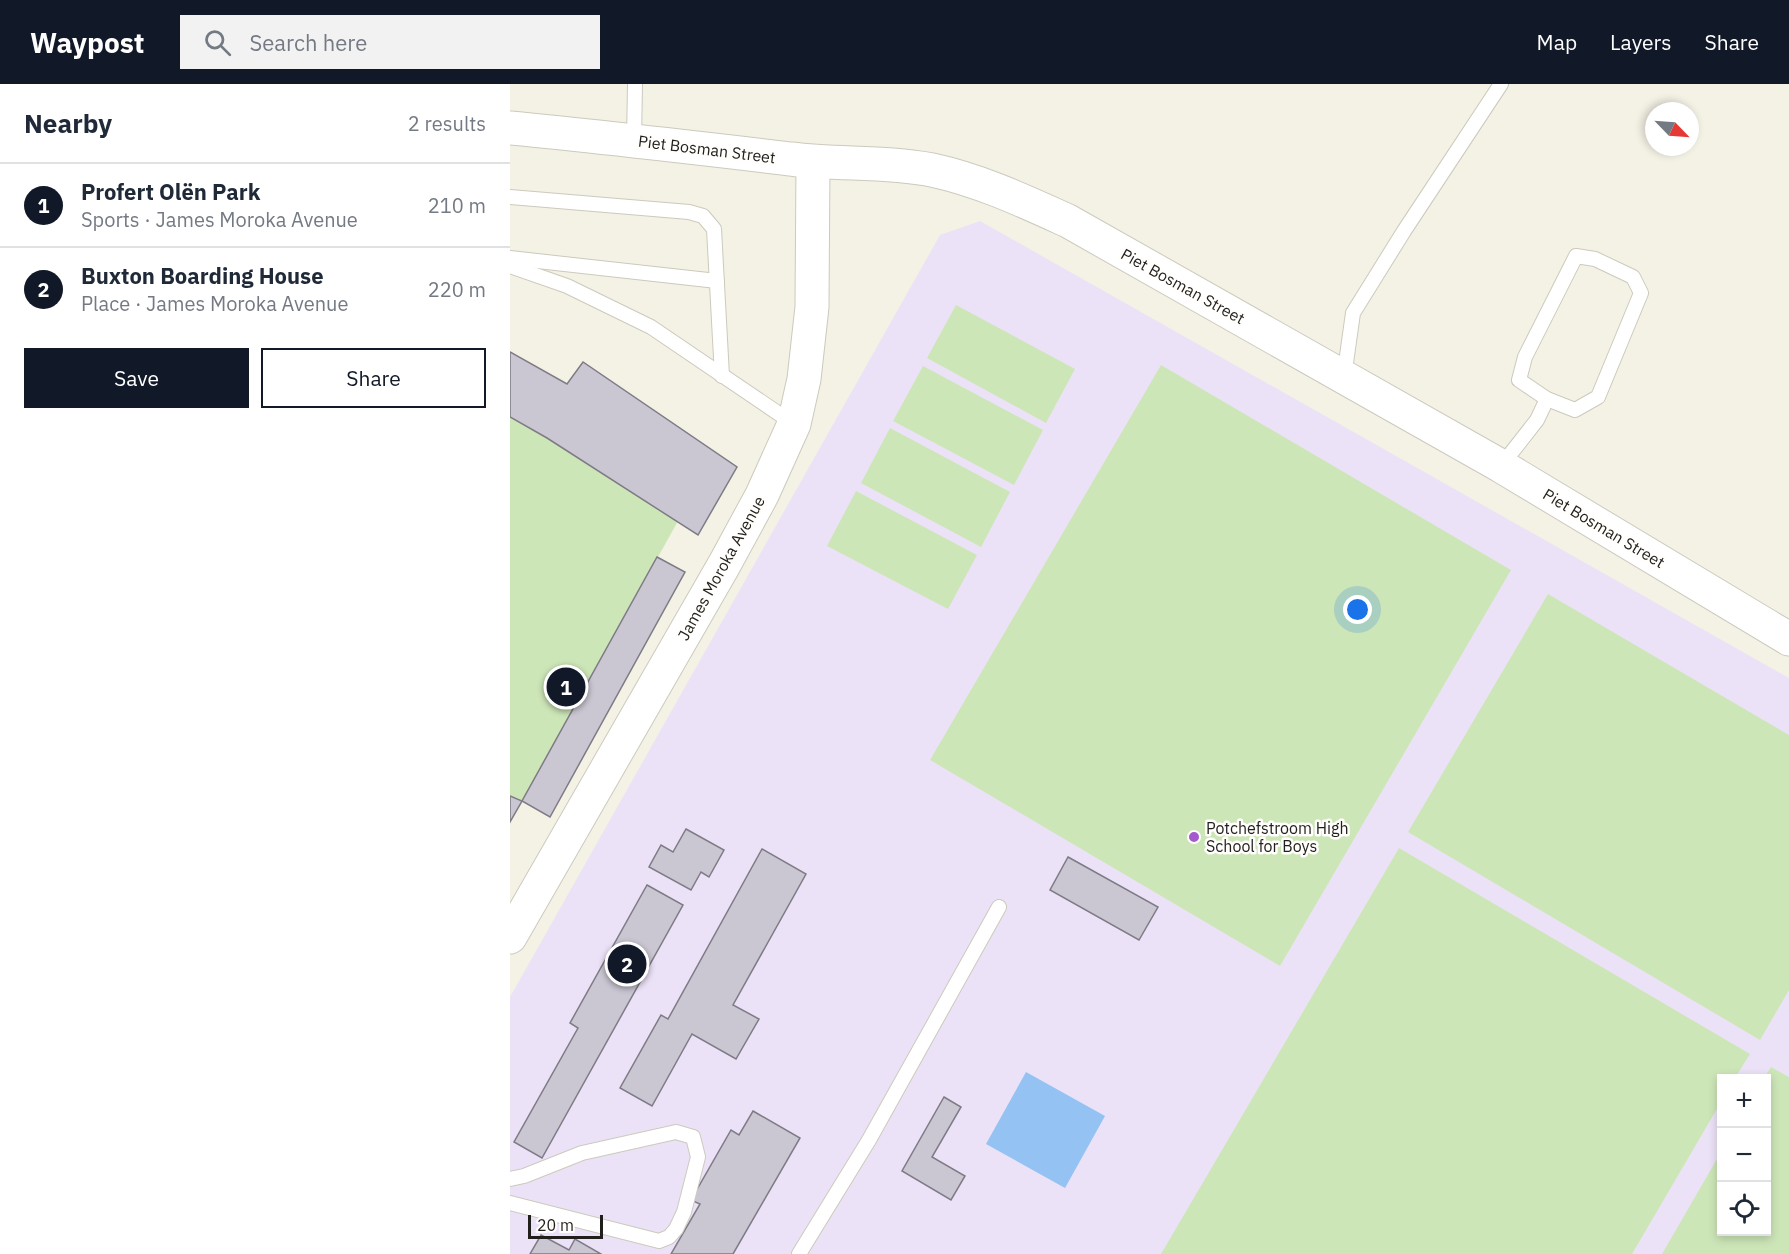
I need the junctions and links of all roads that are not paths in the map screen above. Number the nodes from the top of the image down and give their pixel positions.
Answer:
1 (635, 84) edge
2 (1501, 84) edge
3 (510, 128) edge
4 (634, 140) junction
5 (813, 162) junction
6 (510, 197) edge
7 (510, 258) edge
8 (510, 266) edge
9 (717, 281) junction
10 (722, 376) junction
11 (1344, 377) junction
12 (1547, 399) junction
13 (794, 424) junction
14 (1501, 466) junction
15 (1789, 639) edge
16 (999, 907) dead end
17 (510, 937) edge
18 (510, 1179) edge
19 (510, 1203) edge
20 (799, 1254) edge

1 - 4 lane
2 - 11 lane
3 - 4 street, Piet Bosman Street
4 - 5 street, Piet Bosman Street
5 - 11 street, Piet Bosman Street
5 - 13 street, James Moroka Avenue
6 - 9 lane
7 - 9 lane
8 - 10 lane
9 - 10 lane
10 - 13 lane
11 - 14 street, Piet Bosman Street
12 - 12 lane
12 - 14 lane
13 - 17 street, James Moroka Avenue
14 - 15 street, Piet Bosman Street
16 - 20 lane
18 - 19 lane

